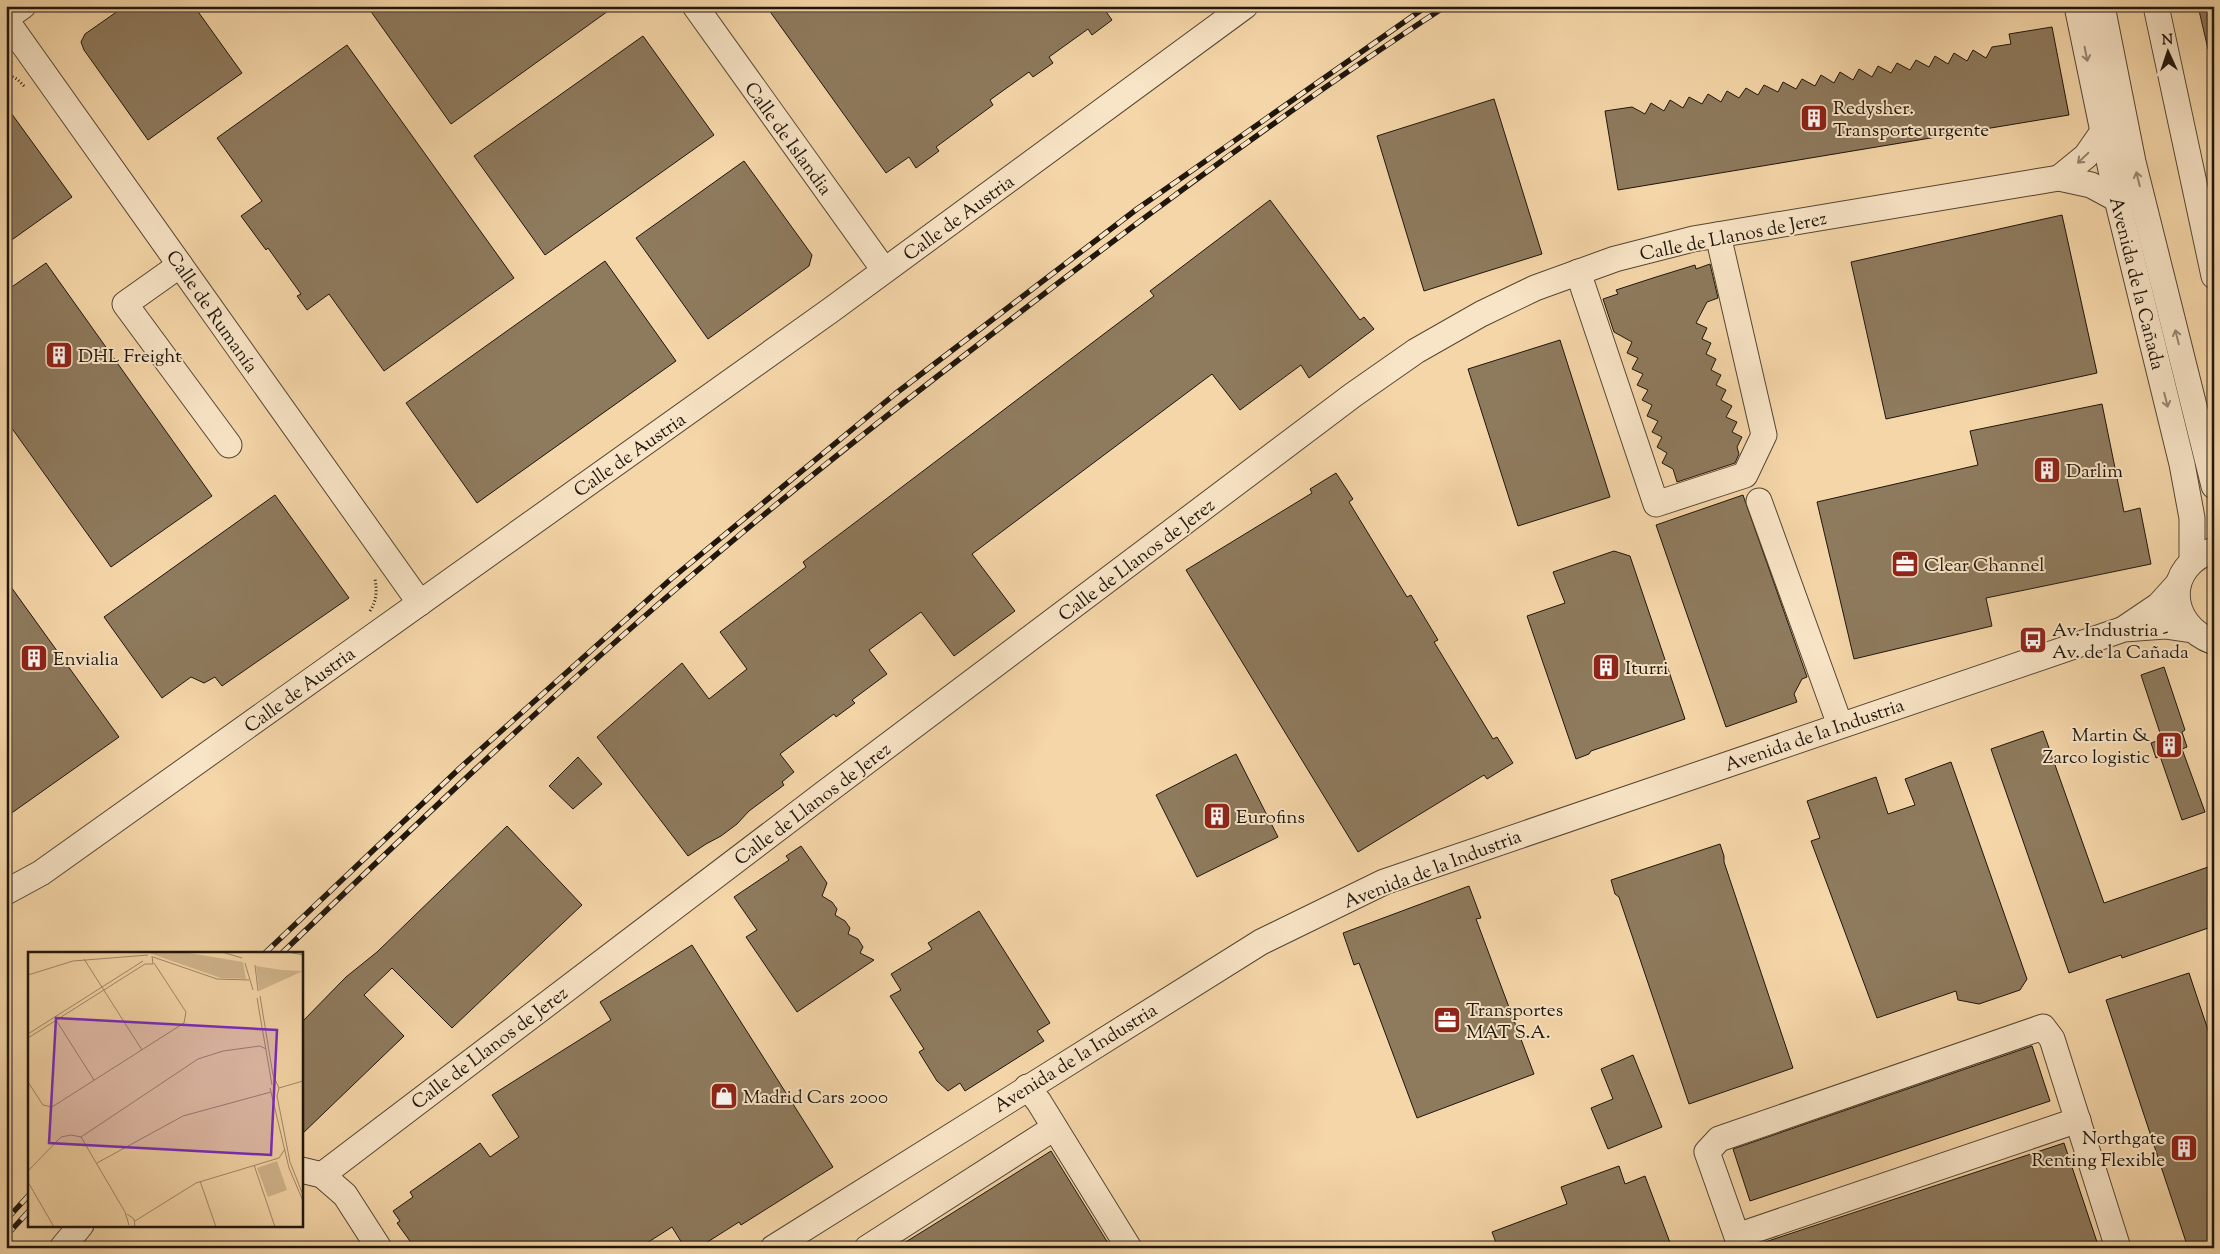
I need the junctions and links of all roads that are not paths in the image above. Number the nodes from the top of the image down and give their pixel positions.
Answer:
1 (23, 6) edge
2 (695, 6) edge
3 (1246, 6) edge
4 (2077, 6) edge
5 (2102, 6) edge
6 (2156, 6) edge
7 (6, 19) edge
8 (2102, 133) junction
9 (2059, 178) junction
10 (2117, 200) junction
11 (1718, 235) junction
12 (180, 265) junction
13 (884, 270) junction
14 (1578, 272) junction
15 (2214, 276) edge
16 (229, 445) dead end
17 (2214, 486) edge
18 (1759, 501) dead end
19 (2203, 555) edge
20 (2178, 584) junction
21 (420, 603) junction
22 (2124, 629) junction
23 (2205, 640) edge
24 (1840, 725) junction
25 (6, 892) edge
26 (1027, 1087) junction
27 (2078, 1120) junction
28 (1054, 1128) junction
29 (311, 1172) edge
30 (80, 1226) edge
31 (1739, 1242) edge
32 (62, 1248) edge
33 (379, 1248) edge
34 (773, 1248) edge
35 (867, 1248) edge
36 (1129, 1248) edge
37 (2118, 1248) edge

1 - 7 street
2 - 13 street, Calle de Islandia
3 - 13 street, Calle de Austria
4 -> 8 street, Avenida de la Cañada
17 -> 5 street, Avenida de la Cañada
6 - 15 street
7 - 12 street, Calle de Rumanía
8 -> 9 street, Calle de Llanos de Jerez
8 - 10 street, Avenida de la Cañada
9 - 10 street, Calle de Llanos de Jerez
9 - 11 street, Calle de Llanos de Jerez
10 -> 19 street, Avenida de la Cañada
11 - 14 street, Calle de Llanos de Jerez
11 - 14 street
12 - 16 street
12 - 21 street, Calle de Rumanía
13 - 21 street, Calle de Austria
14 - 29 street, Calle de Llanos de Jerez
18 - 24 street
19 - 20 street, Avenida de la Industria
20 - 22 street, Avenida de la Industria
20 - 23 street
21 - 25 street, Calle de Austria
22 - 23 street, Avenida de la Industria
22 - 24 street, Avenida de la Industria
24 - 26 street, Avenida de la Industria
26 - 28 street
26 - 34 street, Avenida de la Industria
27 - 31 street
27 - 31 street
27 - 37 street
28 - 35 street
28 - 36 street
29 - 33 street
30 - 32 street

